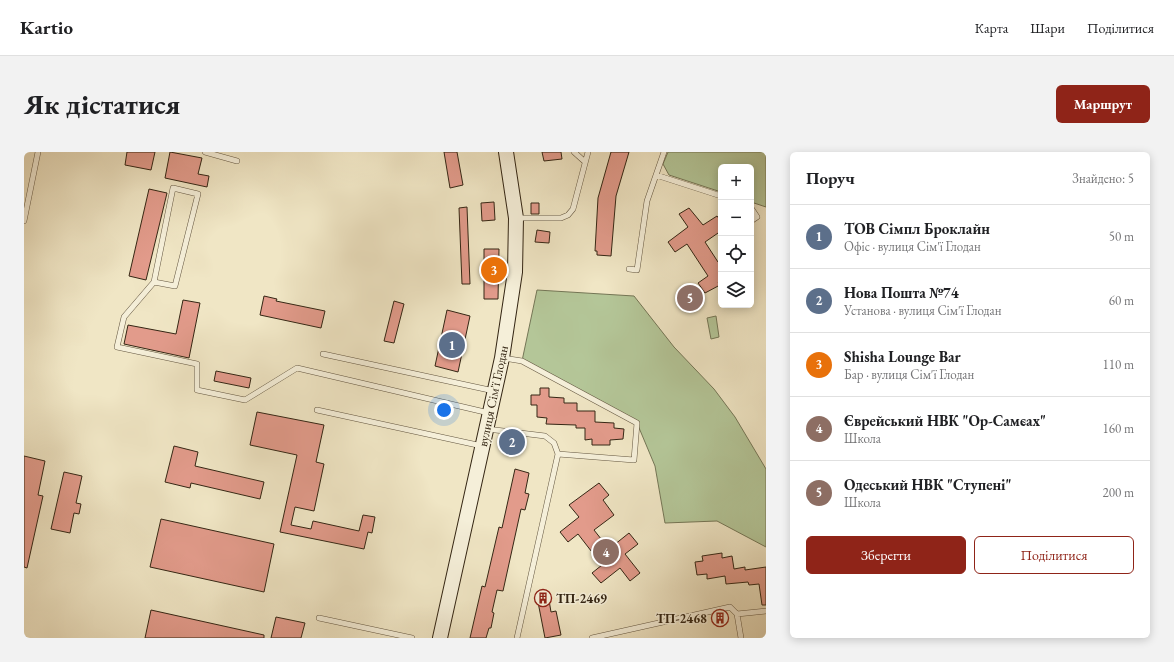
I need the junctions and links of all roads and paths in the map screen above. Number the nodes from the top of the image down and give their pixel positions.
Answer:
1 (38, 152) edge
2 (206, 152) edge
3 (506, 152) edge
4 (574, 152) edge
5 (588, 152) edge
6 (664, 152) edge
7 (237, 160) dead end
8 (584, 161) junction
9 (656, 175) junction
10 (718, 195) edge
11 (516, 218) junction
12 (24, 221) edge
13 (630, 269) dead end
14 (154, 282) junction
15 (323, 354) dead end
16 (502, 358) junction
17 (495, 391) junction
18 (317, 410) dead end
19 (490, 413) junction
20 (487, 429) junction
21 (483, 446) junction
22 (558, 454) junction
23 (766, 611) edge
24 (737, 614) junction
25 (319, 618) dead end
26 (412, 638) edge
27 (440, 638) edge
28 (517, 638) edge
29 (592, 638) edge
30 (741, 638) edge

1 - 12 lane
2 - 7 lane
3 - 11 street, вулиця Сім'ї Глодан
4 - 8 lane
5 - 8 lane
6 - 9 lane
8 - 11 lane
9 - 10 lane
9 - 13 lane
11 - 16 street, вулиця Сім'ї Глодан
14 - 14 lane
14 - 19 lane
15 - 17 lane
16 - 17 street, вулиця Сім'ї Глодан
16 - 22 lane
17 - 19 street, вулиця Сім'ї Глодан
18 - 21 lane
19 - 20 street, вулиця Сім'ї Глодан
20 - 21 street, вулиця Сім'ї Глодан
20 - 22 lane
21 - 27 street, вулиця Сім'ї Глодан
22 - 28 lane
23 - 24 lane
24 - 29 lane
24 - 30 lane
25 - 26 lane

